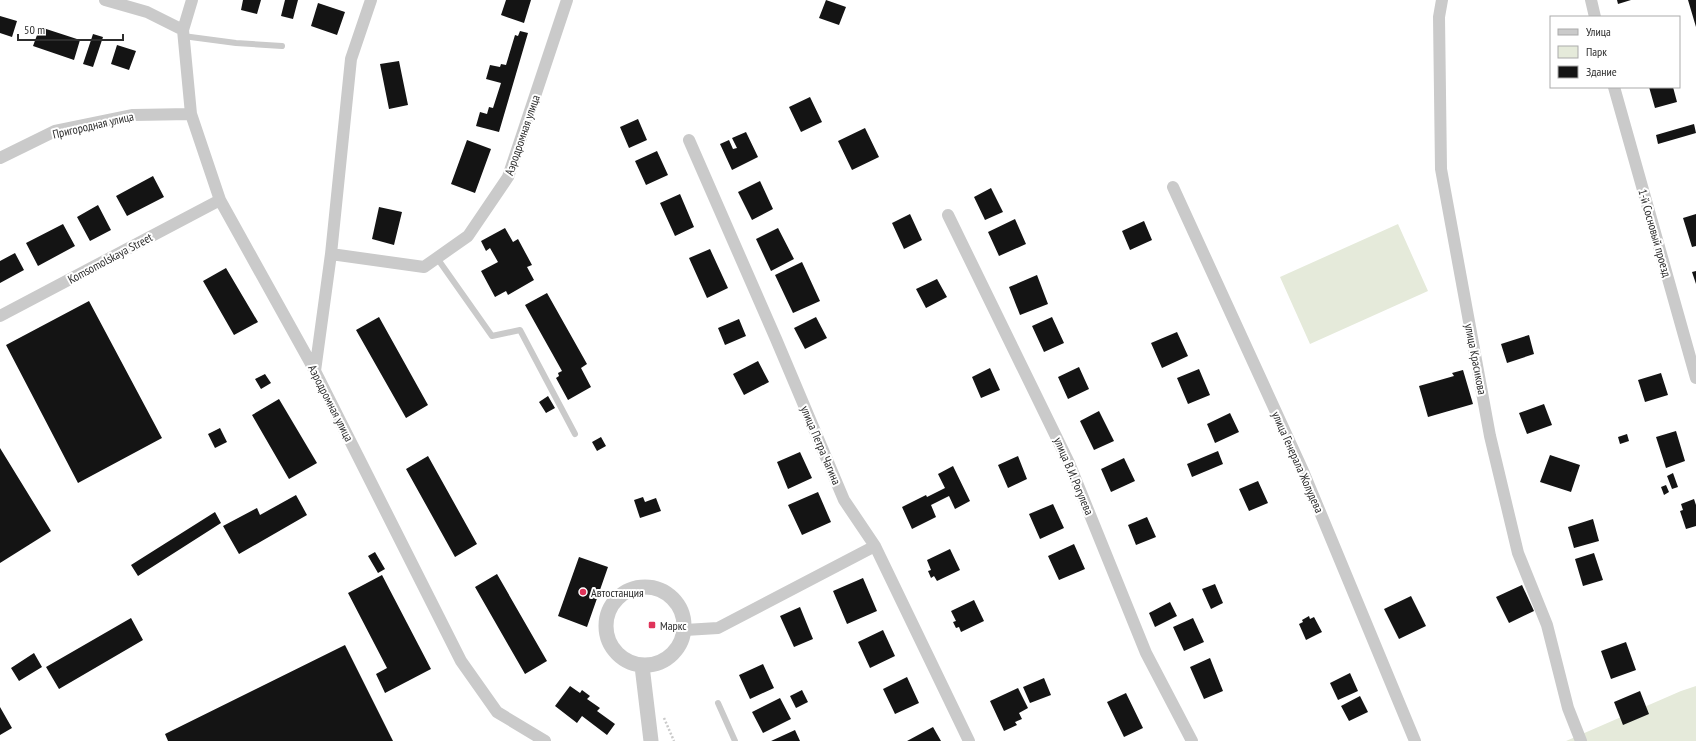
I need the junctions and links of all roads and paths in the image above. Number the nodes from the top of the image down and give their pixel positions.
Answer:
1 (105, 0) edge
2 (192, 0) edge
3 (371, 0) edge
4 (568, 0) edge
5 (1442, 0) edge
6 (1591, 0) edge
7 (1596, 16) edge
8 (183, 33) junction
9 (282, 46) dead end
10 (1614, 88) edge
11 (191, 114) junction
12 (689, 140) dead end
13 (0, 158) edge
14 (1173, 187) dead end
15 (220, 200) junction
16 (948, 215) dead end
17 (331, 254) junction
18 (437, 258) junction
19 (0, 316) edge
20 (315, 372) junction
21 (1696, 378) edge
22 (575, 434) dead end
23 (875, 546) junction
24 (685, 630) junction
25 (642, 666) junction
26 (718, 703) dead end
27 (544, 741) edge
28 (651, 741) edge
29 (735, 741) edge
30 (969, 741) edge
31 (1192, 741) edge
32 (1415, 741) edge
33 (1581, 741) edge

1 - 8 street
2 - 8 street
3 - 17 street
4 - 18 street, Аэродромная улица
5 - 33 street, улица Красикова
6 - 7 street
8 - 9 lane
8 - 11 street, Аэродромная улица
10 - 21 street, 1-й Сосновый проезд
11 - 13 street, Пригородная улица
11 - 15 street, Аэродромная улица
12 - 23 street, улица Петра Чагина
14 - 32 street, улица Генерала Жолудева
15 - 19 street, Komsomolskaya Street
15 - 20 street, Аэродромная улица
16 - 31 street, улица В.И. Рогулева
17 - 18 street, Аэродромная улица
17 - 20 street
18 - 22 lane
20 - 27 street, Аэродромная улица
23 - 24 street
23 - 30 street, улица Петра Чагина
24 - 25 street
24 - 25 street
25 - 28 street
26 - 29 lane

